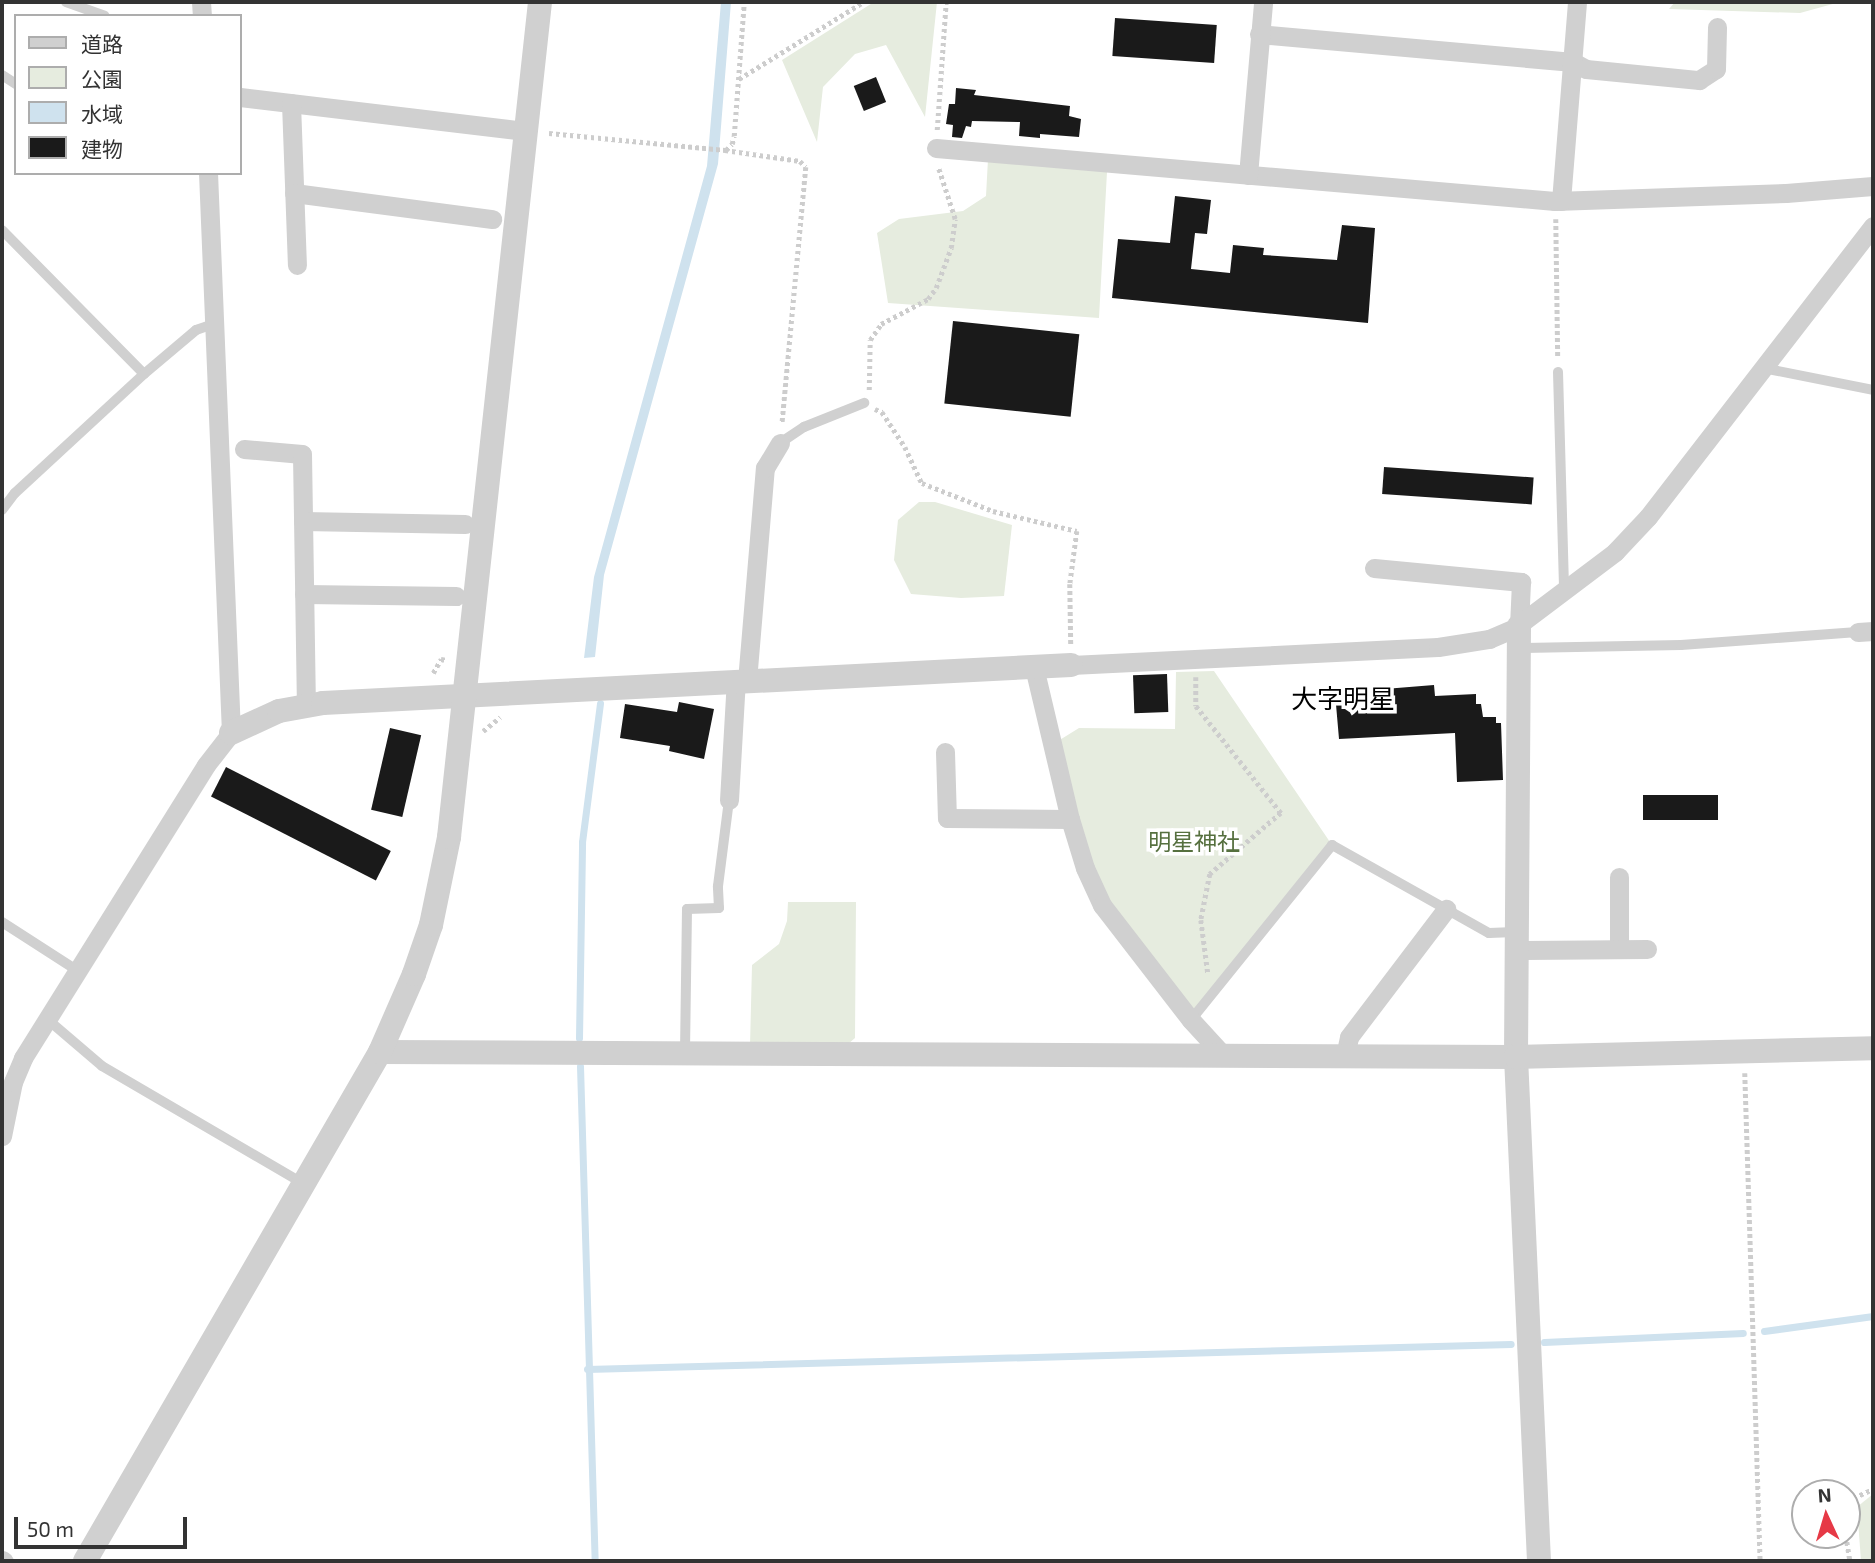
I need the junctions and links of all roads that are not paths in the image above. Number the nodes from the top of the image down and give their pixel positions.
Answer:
1 (66, 2) edge
2 (540, 2) edge
3 (1263, 2) edge
4 (1577, 2) edge
5 (99, 14) edge
6 (1717, 27) dead end
7 (1259, 34) junction
8 (1573, 62) junction
9 (242, 97) edge
10 (291, 103) junction
11 (526, 131) junction
12 (936, 148) road end
13 (208, 175) edge
14 (1248, 175) junction
15 (1873, 186) edge
16 (294, 193) junction
17 (1558, 201) junction
18 (496, 220) dead end
19 (1873, 226) edge
20 (2, 230) edge
21 (297, 265) dead end
22 (213, 324) junction
23 (1763, 368) junction
24 (1558, 372) road end
25 (144, 374) junction
26 (1873, 390) edge
27 (864, 403) road end
28 (780, 443) joint
29 (244, 449) dead end
30 (2, 510) edge
31 (303, 521) junction
32 (466, 524) dead end
33 (1374, 568) dead end
34 (1564, 593) junction
35 (304, 594) junction
36 (456, 596) dead end
37 (1866, 631) edge
38 (1518, 637) junction
39 (1071, 665) joint
40 (1034, 667) junction
41 (741, 680) junction
42 (463, 696) junction
43 (306, 705) junction
44 (231, 733) junction
45 (945, 752) dead end
46 (729, 800) joint
47 (1070, 819) junction
48 (1619, 877) dead end
49 (1446, 908) junction
50 (2, 922) edge
51 (1515, 941) junction
52 (1619, 949) junction
53 (1647, 949) dead end
54 (78, 972) junction
55 (47, 1019) junction
56 (1191, 1020) junction
57 (1873, 1048) edge
58 (380, 1052) junction
59 (685, 1055) junction
60 (1224, 1056) junction
61 (1345, 1056) junction
62 (1516, 1057) junction
63 (8, 1081) edge
64 (2, 1136) edge
65 (302, 1183) junction
66 (85, 1561) edge
67 (1539, 1561) edge

1 - 5 lane
2 - 11 street
3 - 7 street
4 - 8 street
6 - 8 street
7 - 8 street
7 - 14 street
8 - 17 street
9 - 10 street
10 - 11 street
10 - 16 street
11 - 42 street
12 - 14 street
13 - 22 street
14 - 17 street
15 - 17 street
16 - 18 street
16 - 21 street
19 - 23 street
20 - 25 lane
22 - 25 lane
22 - 44 street
23 - 26 lane
23 - 34 street
24 - 34 lane
25 - 30 lane
27 - 28 lane
28 - 41 street
29 - 31 street
31 - 32 street
31 - 35 street
33 - 38 street
34 - 38 street
35 - 36 street
35 - 43 street
37 - 38 lane
38 - 39 street
38 - 51 street
39 - 40 street
40 - 41 street
40 - 47 street
41 - 42 street
41 - 46 street
42 - 43 street
42 - 58 street
43 - 44 street
44 - 54 street
45 - 47 street
46 - 59 lane
47 - 56 street
48 - 52 street
49 - 51 lane
49 - 56 lane
49 - 61 street
50 - 54 lane
51 - 52 street
51 - 62 street
52 - 53 street
54 - 55 street
55 - 63 street
55 - 65 lane
56 - 60 street
57 - 62 street
58 - 59 street
58 - 65 street
59 - 60 street
60 - 61 street
61 - 62 street
62 - 67 street
63 - 64 street
65 - 66 street

